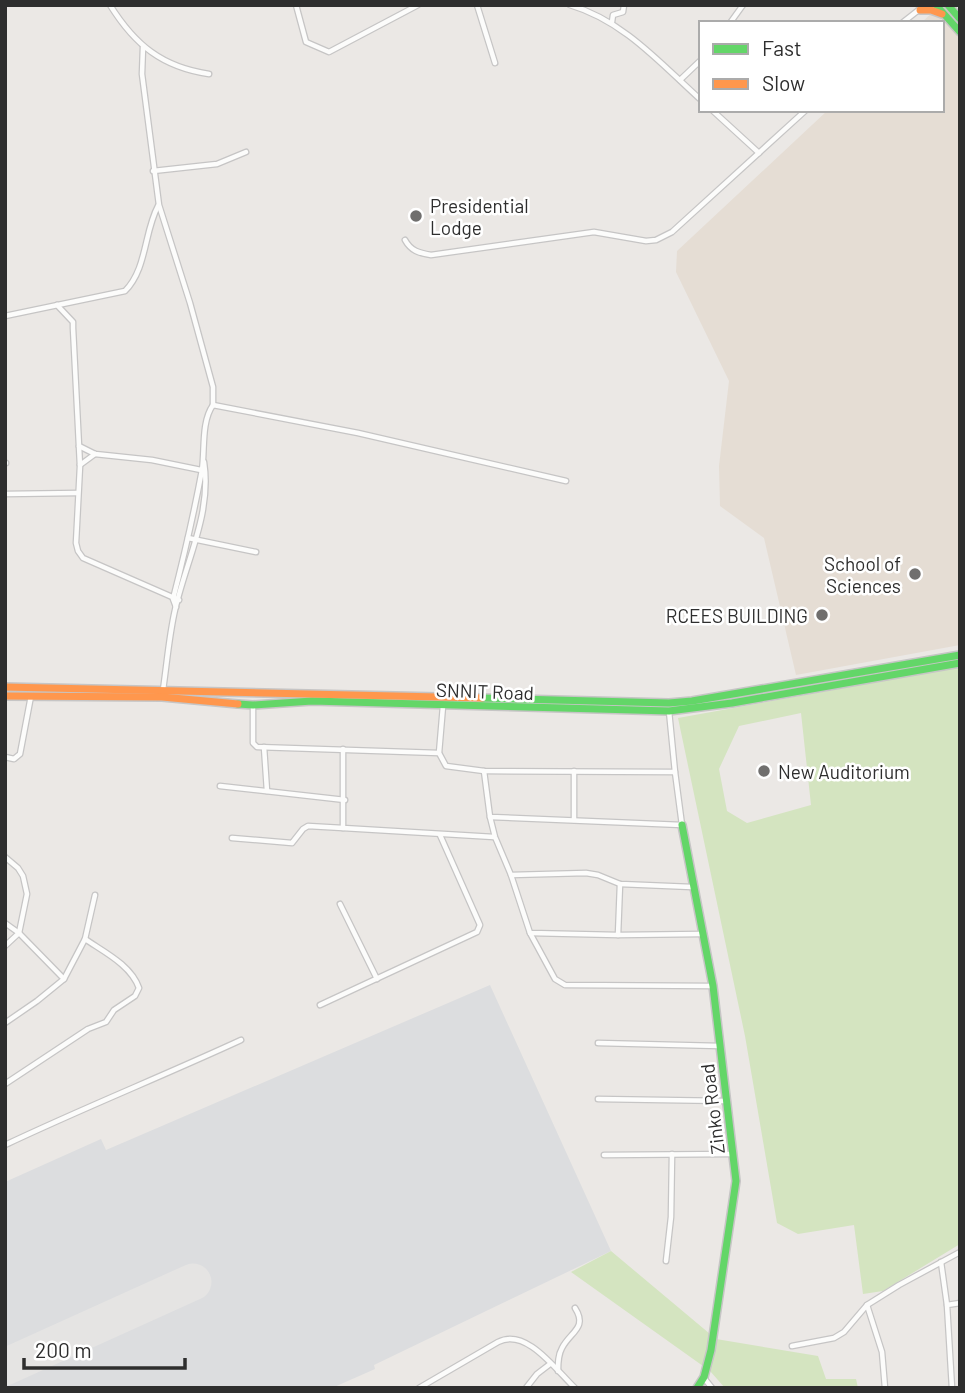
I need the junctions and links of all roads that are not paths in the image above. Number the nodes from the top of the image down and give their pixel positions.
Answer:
1 (110, 5) edge
2 (296, 5) edge
3 (418, 5) edge
4 (477, 5) edge
5 (569, 5) edge
6 (624, 5) edge
7 (743, 5) edge
8 (936, 5) edge
9 (948, 5) edge
10 (918, 7) edge
11 (948, 17) junction
12 (960, 19) edge
13 (731, 21) edge
14 (904, 21) edge
15 (612, 22) junction
16 (960, 32) edge
17 (143, 47) junction
18 (495, 62) dead end
19 (699, 62) edge
20 (209, 74) dead end
21 (680, 80) junction
22 (699, 98) edge
23 (714, 112) edge
24 (804, 112) edge
25 (246, 152) dead end
26 (759, 153) junction
27 (153, 171) junction
28 (159, 205) junction
29 (405, 240) dead end
30 (57, 305) junction
31 (5, 316) edge
32 (213, 405) junction
33 (79, 446) junction
34 (95, 454) junction
35 (80, 466) junction
36 (203, 470) junction
37 (566, 481) dead end
38 (78, 493) junction
39 (5, 494) edge
40 (188, 538) junction
41 (196, 539) junction
42 (256, 552) dead end
43 (176, 599) junction
44 (960, 655) edge
45 (960, 663) edge
46 (901, 669) junction
47 (891, 671) junction
48 (5, 687) edge
49 (163, 690) junction
50 (58, 692) junction
51 (73, 692) junction
52 (5, 696) edge
53 (31, 696) junction
54 (312, 697) junction
55 (324, 698) junction
56 (253, 705) junction
57 (443, 706) junction
58 (669, 711) junction
59 (264, 747) junction
60 (343, 749) junction
61 (439, 753) junction
62 (5, 757) edge
63 (484, 771) junction
64 (574, 771) junction
65 (675, 772) junction
66 (220, 786) dead end
67 (267, 791) junction
68 (345, 800) junction
69 (490, 817) junction
70 (573, 820) junction
71 (681, 825) junction
72 (343, 828) junction
73 (440, 835) junction
74 (495, 837) junction
75 (232, 838) dead end
76 (5, 857) edge
77 (511, 875) junction
78 (620, 884) junction
79 (692, 887) junction
80 (95, 895) dead end
81 (340, 904) dead end
82 (5, 923) edge
83 (19, 933) junction
84 (530, 933) junction
85 (702, 934) junction
86 (618, 935) junction
87 (85, 939) junction
88 (5, 946) edge
89 (64, 979) junction
90 (377, 979) junction
91 (713, 986) junction
92 (320, 1005) dead end
93 (5, 1023) edge
94 (241, 1040) dead end
95 (598, 1043) dead end
96 (720, 1046) junction
97 (5, 1084) edge
98 (598, 1099) dead end
99 (728, 1101) junction
100 (5, 1145) edge
101 (604, 1154) dead end
102 (672, 1154) junction
103 (733, 1154) junction
104 (960, 1252) edge
105 (666, 1261) dead end
106 (941, 1262) junction
107 (960, 1304) edge
108 (867, 1305) junction
109 (947, 1305) junction
110 (575, 1308) dead end
111 (792, 1346) dead end
112 (550, 1364) junction
113 (558, 1371) junction
114 (704, 1377) junction
115 (419, 1388) edge
116 (526, 1388) edge
117 (575, 1388) edge
118 (697, 1388) edge
119 (712, 1388) edge
120 (885, 1388) edge
121 (952, 1388) edge

1 - 17 street
2 - 3 street
4 - 18 street
5 - 15 street
6 - 15 street
7 - 13 street
8 - 11 street
9 - 12 street
10 - 11 street
10 - 14 street
11 - 16 street
15 - 21 street
17 - 20 street
17 - 27 street
19 - 21 street
21 - 22 street
23 - 26 street
24 - 26 street
25 - 27 street
26 - 29 street
27 - 28 street
28 - 30 street
28 - 32 street
30 - 31 street
30 - 33 street
32 - 36 street
32 - 37 street
33 - 34 street
33 - 35 street
34 - 35 street
34 - 36 street
35 - 38 street
36 - 40 street
36 - 41 street
38 - 39 street
38 - 43 street
40 - 41 street
40 - 43 street
41 - 42 street
41 - 43 street
43 - 49 street
44 - 46 street, SNNIT Road
45 - 46 street, SNNIT Road
46 - 47 street, SNNIT Road
47 - 55 street, SNNIT Road
47 - 58 street, SNNIT Road
48 - 50 street, SNNIT Road
49 - 51 street, SNNIT Road
49 - 54 street, SNNIT Road
50 - 51 street, SNNIT Road
50 - 53 street, SNNIT Road
51 - 56 street, SNNIT Road
52 - 53 street, SNNIT Road
53 - 62 street
54 - 55 street, SNNIT Road
54 - 56 street, SNNIT Road
55 - 57 street, SNNIT Road
56 - 59 street
57 - 58 street, SNNIT Road
57 - 61 street
58 - 65 street
59 - 60 street
59 - 67 street
60 - 61 street
60 - 68 street
61 - 63 street
63 - 64 street
63 - 69 street
64 - 65 street
64 - 70 street
65 - 71 street
66 - 67 street
67 - 68 street
68 - 72 street
69 - 70 street
69 - 74 street
70 - 71 street
71 - 79 street, Zinko Road
72 - 73 street
72 - 75 street
73 - 74 street
73 - 90 street
74 - 77 street
76 - 83 street
77 - 78 street
77 - 84 street
78 - 79 street
78 - 86 street
79 - 85 street, Zinko Road
80 - 87 street
81 - 90 street
82 - 83 street
83 - 88 street
83 - 89 street
84 - 86 street
84 - 91 street
85 - 86 street
85 - 91 street, Zinko Road
87 - 89 street
87 - 97 street
89 - 93 street
90 - 92 street
91 - 96 street, Zinko Road
94 - 100 street
95 - 96 street
96 - 99 street, Zinko Road
98 - 99 street
99 - 103 street, Zinko Road
101 - 102 street
102 - 103 street
102 - 105 street
103 - 114 street, Zinko Road
104 - 106 street
106 - 108 street
106 - 109 street
107 - 109 street
108 - 111 street
108 - 120 street
109 - 121 street
110 - 113 street
112 - 113 street
112 - 115 street
112 - 116 street
113 - 117 street
114 - 118 street, Zinko Road
114 - 119 street

